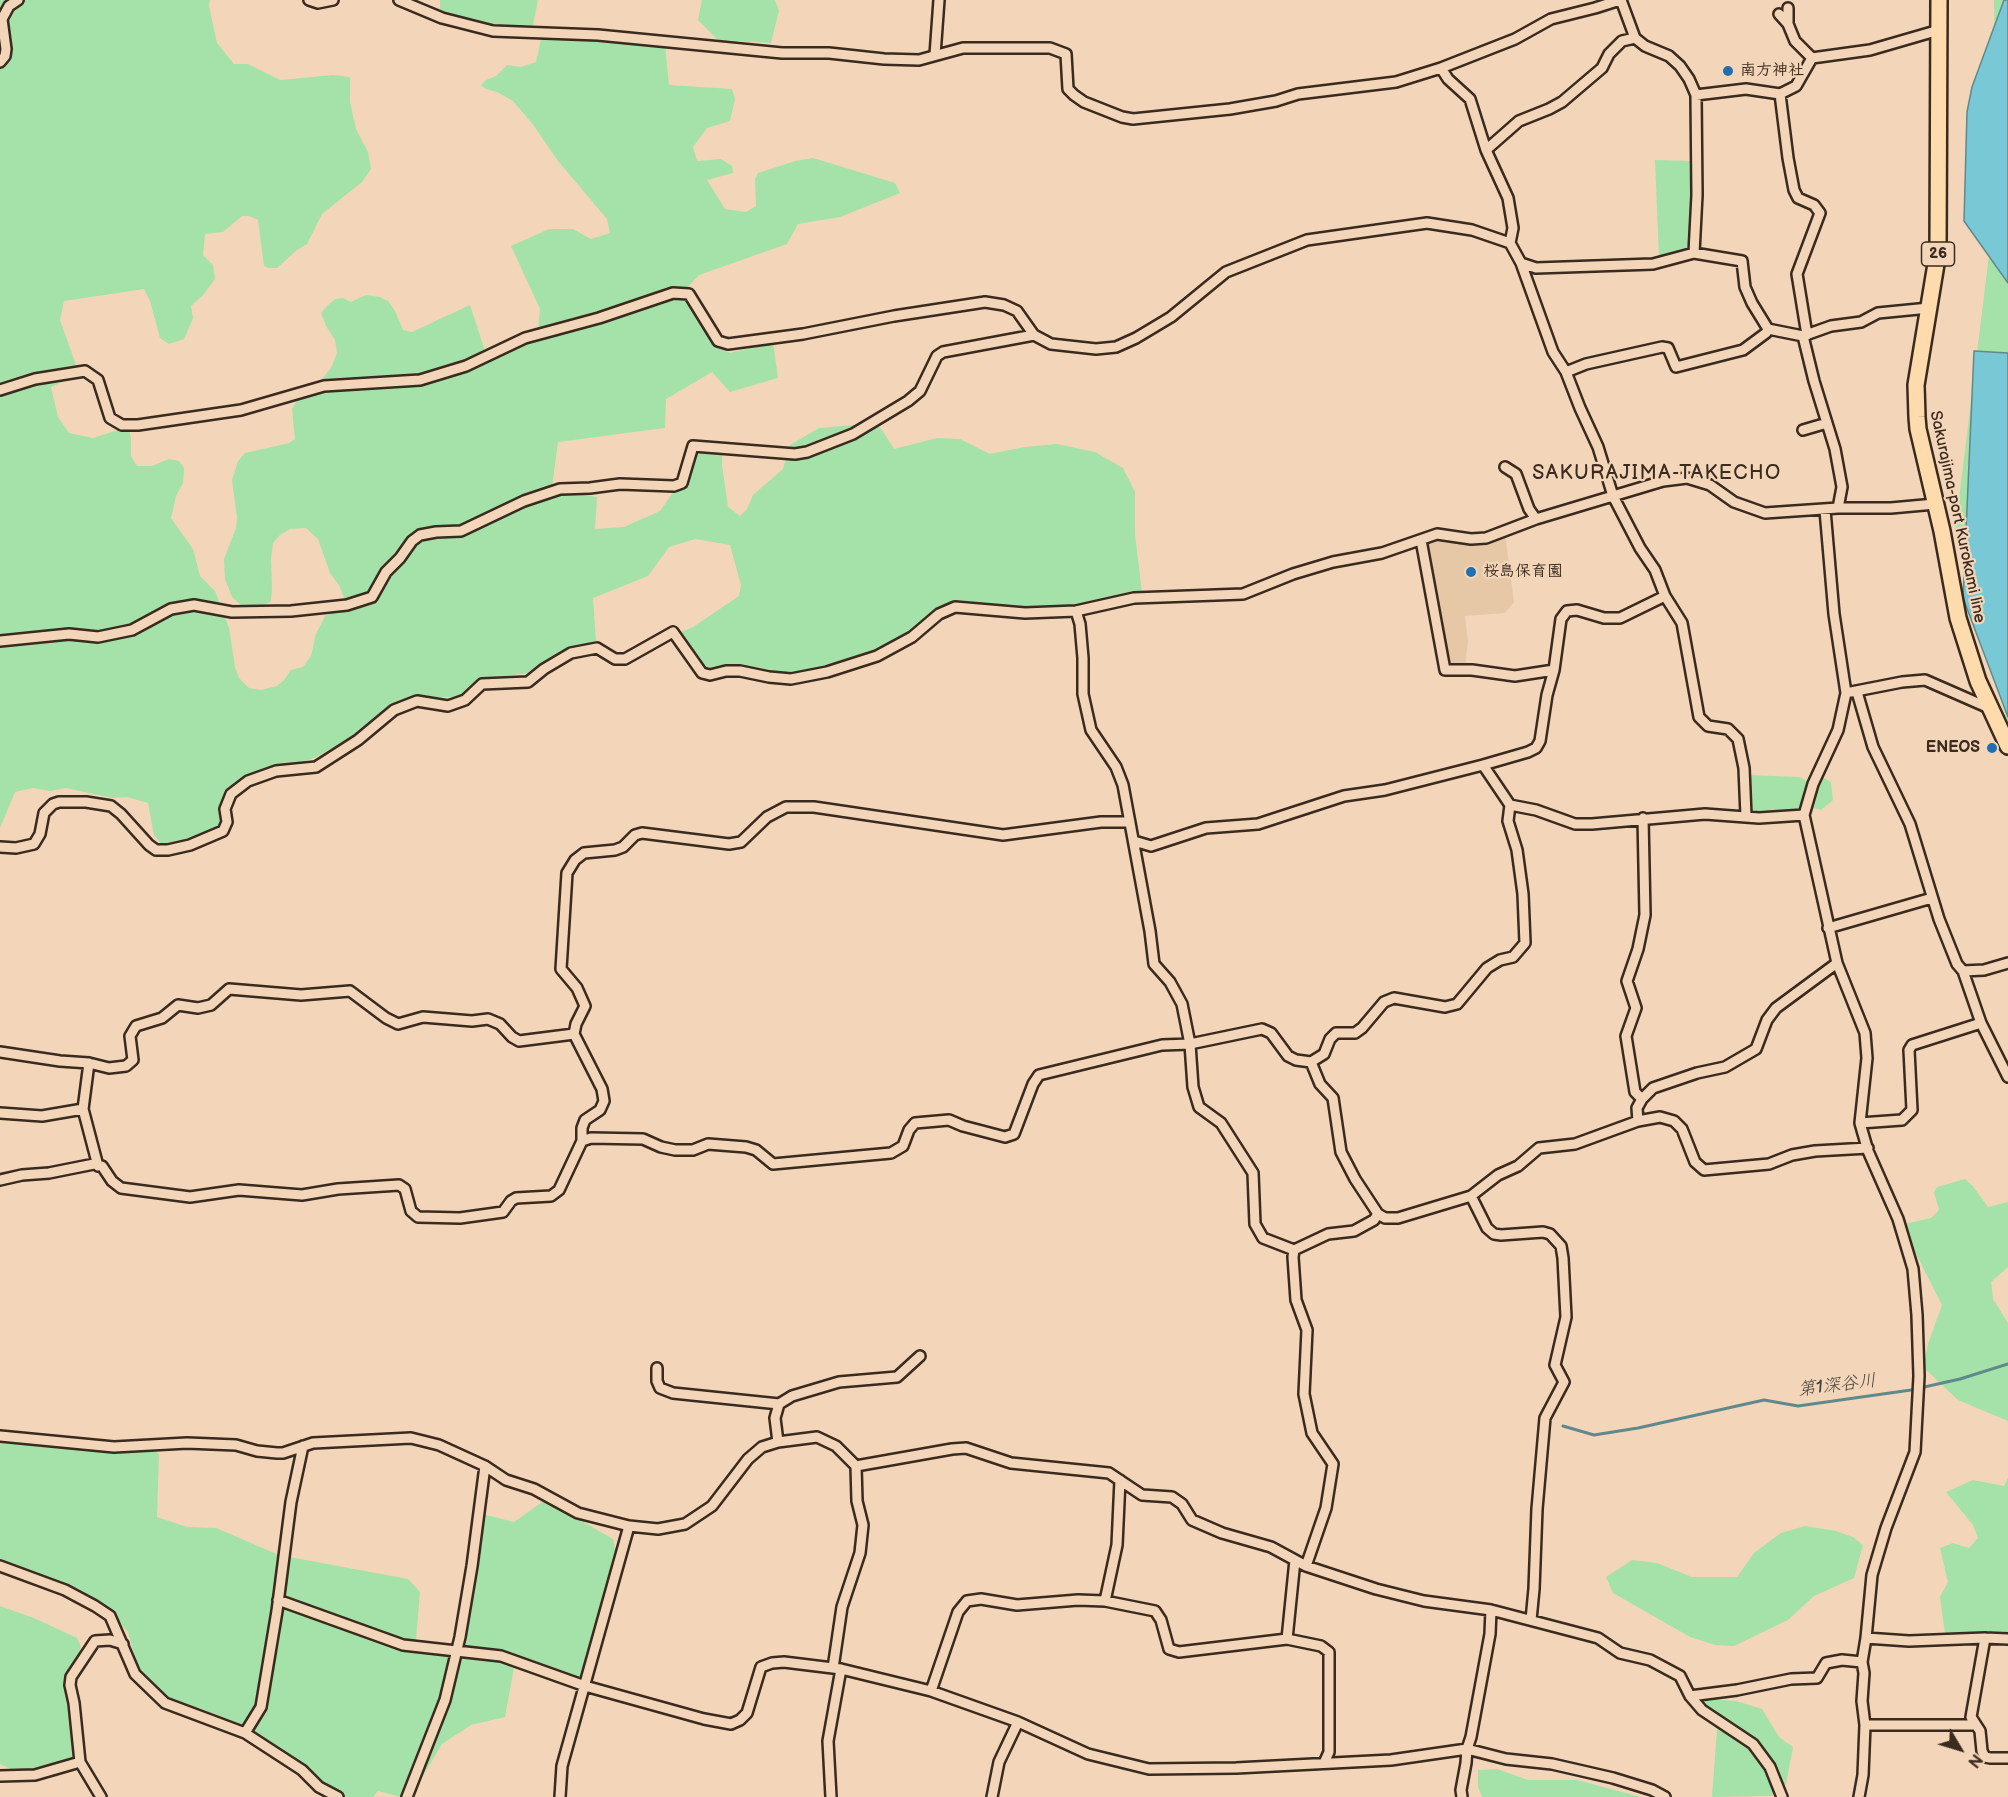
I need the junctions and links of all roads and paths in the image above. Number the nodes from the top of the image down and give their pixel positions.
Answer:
1 (18, 0) edge
2 (309, 0) edge
3 (333, 0) edge
4 (399, 0) edge
5 (939, 0) edge
6 (1620, 0) edge
7 (1939, 0) edge
8 (1788, 8) dead end
9 (1779, 14) dead end
10 (1788, 24) junction
11 (1939, 30) junction
12 (1635, 38) junction
13 (935, 55) junction
14 (1812, 58) junction
15 (0, 62) edge
16 (1441, 68) junction
17 (1780, 94) junction
18 (1696, 95) junction
19 (1486, 150) junction
20 (1510, 243) junction
21 (1694, 253) junction
22 (1521, 263) junction
23 (1929, 308) junction
24 (1768, 329) junction
25 (1034, 335) junction
26 (1805, 335) junction
27 (1566, 372) junction
28 (0, 390) edge
29 (1827, 423) junction
30 (1803, 430) dead end
31 (1505, 467) dead end
32 (1613, 496) junction
33 (1935, 504) junction
34 (1838, 508) junction
35 (1825, 510) junction
36 (1536, 519) junction
37 (1421, 540) junction
38 (1665, 596) junction
39 (1076, 611) junction
40 (0, 641) edge
41 (1554, 670) junction
42 (1857, 692) junction
43 (1846, 693) junction
44 (1992, 709) junction
45 (2008, 746) edge
46 (1483, 765) junction
47 (1510, 805) junction
48 (1804, 815) junction
49 (1746, 816) junction
50 (1643, 818) junction
51 (1130, 822) junction
52 (1134, 841) junction
53 (0, 847) edge
54 (1932, 898) junction
55 (1828, 928) junction
56 (1837, 963) junction
57 (2008, 963) edge
58 (1964, 971) junction
59 (1981, 1023) junction
60 (574, 1034) junction
61 (1190, 1044) junction
62 (0, 1052) edge
63 (1311, 1062) junction
64 (89, 1063) junction
65 (2008, 1077) edge
66 (1642, 1099) junction
67 (83, 1109) junction
68 (0, 1113) edge
69 (1638, 1121) junction
70 (1860, 1123) junction
71 (582, 1141) junction
72 (1868, 1148) junction
73 (98, 1166) junction
74 (0, 1179) edge
75 (1471, 1196) junction
76 (1378, 1214) junction
77 (1294, 1254) junction
78 (920, 1356) dead end
79 (657, 1368) dead end
80 (779, 1404) junction
81 (0, 1436) edge
82 (778, 1442) junction
83 (303, 1446) junction
84 (485, 1466) junction
85 (856, 1466) junction
86 (1120, 1480) junction
87 (629, 1526) junction
88 (1295, 1560) junction
89 (0, 1566) edge
90 (1306, 1566) junction
91 (278, 1600) junction
92 (1105, 1601) junction
93 (1491, 1610) junction
94 (1531, 1620) junction
95 (1866, 1638) junction
96 (1985, 1638) junction
97 (1287, 1639) junction
98 (2008, 1639) edge
99 (123, 1644) junction
100 (457, 1651) junction
101 (1862, 1662) junction
102 (837, 1668) junction
103 (585, 1686) junction
104 (931, 1691) junction
105 (1690, 1696) junction
106 (1018, 1722) junction
107 (1865, 1725) junction
108 (1975, 1725) junction
109 (245, 1732) junction
110 (1467, 1749) junction
111 (2008, 1758) edge
112 (80, 1762) junction
113 (1324, 1763) junction
114 (0, 1776) edge
115 (100, 1797) edge
116 (338, 1797) edge
117 (407, 1797) edge
118 (560, 1797) edge
119 (831, 1797) edge
120 (992, 1797) edge
121 (1462, 1797) edge
122 (1665, 1797) edge
123 (1782, 1797) edge
124 (1859, 1797) edge

1 - 15 street
2 - 3 street
4 - 13 street
5 - 13 street
6 - 12 street
6 - 16 street
7 - 11 main road, Sakurajima-port Kurokami line / 26
8 - 10 street
9 - 10 street
10 - 14 street
11 - 14 street
11 - 23 main road, Sakurajima-port Kurokami line / 26
12 - 18 street
12 - 19 street
13 - 16 street
14 - 17 street
16 - 19 street
17 - 18 street
17 - 26 street
18 - 21 street
19 - 20 street
20 - 22 street
20 - 25 street
21 - 22 street
21 - 24 street
22 - 27 street
23 - 26 street
23 - 33 main road, Sakurajima-port Kurokami line / 26
24 - 26 street
24 - 27 street
25 - 28 street
25 - 40 street
26 - 29 street
27 - 32 street
29 - 30 street
29 - 34 street
31 - 36 street
32 - 35 street
32 - 36 street
32 - 38 street
33 - 34 street
33 - 44 main road, Sakurajima-port Kurokami line / 26
34 - 35 street
35 - 43 street
36 - 37 street
37 - 39 street
37 - 41 street
38 - 41 street
38 - 49 street
39 - 51 street
39 - 53 street
41 - 46 street
42 - 43 street
42 - 44 street
42 - 54 street
43 - 48 street
44 - 45 main road, Sakurajima-port Kurokami line / 26
46 - 47 street
46 - 52 street
47 - 50 street
47 - 63 street
48 - 49 street
48 - 55 street
49 - 50 street
50 - 66 street
51 - 52 street
51 - 60 street
52 - 61 street
54 - 55 street
54 - 58 street
55 - 56 street
56 - 66 street
56 - 70 street
57 - 58 street
58 - 59 street
59 - 65 street
59 - 70 street
60 - 64 street
60 - 71 street
61 - 63 street
61 - 71 street
61 - 77 street
62 - 64 street
63 - 76 street
64 - 67 street
66 - 69 street
67 - 68 street
67 - 73 street
69 - 72 street
69 - 75 street
70 - 72 street
71 - 73 street
72 - 95 street
73 - 74 street
75 - 76 street
75 - 94 street
76 - 77 street
77 - 90 street
78 - 80 street
79 - 80 street
80 - 82 street
81 - 83 street
82 - 85 street
82 - 87 street
83 - 84 street
83 - 91 street
84 - 87 street
84 - 100 street
85 - 86 street
85 - 102 street
86 - 88 street
86 - 92 street
87 - 103 street
88 - 90 street
88 - 97 street
89 - 99 street
90 - 93 street
91 - 100 street
91 - 109 street
92 - 97 street
92 - 104 street
93 - 94 street
93 - 110 street
94 - 105 street
95 - 96 street
95 - 101 street
96 - 98 street
96 - 108 street
97 - 113 street
99 - 109 street
99 - 112 street
100 - 103 street
100 - 117 street
101 - 105 street
101 - 107 street
102 - 103 street
102 - 104 street
102 - 119 street
103 - 118 street
104 - 106 street
105 - 123 street
106 - 113 street
106 - 120 street
107 - 108 street
107 - 124 street
108 - 111 street
109 - 116 street
110 - 113 street
110 - 121 street
110 - 122 street
112 - 114 street
112 - 115 street

